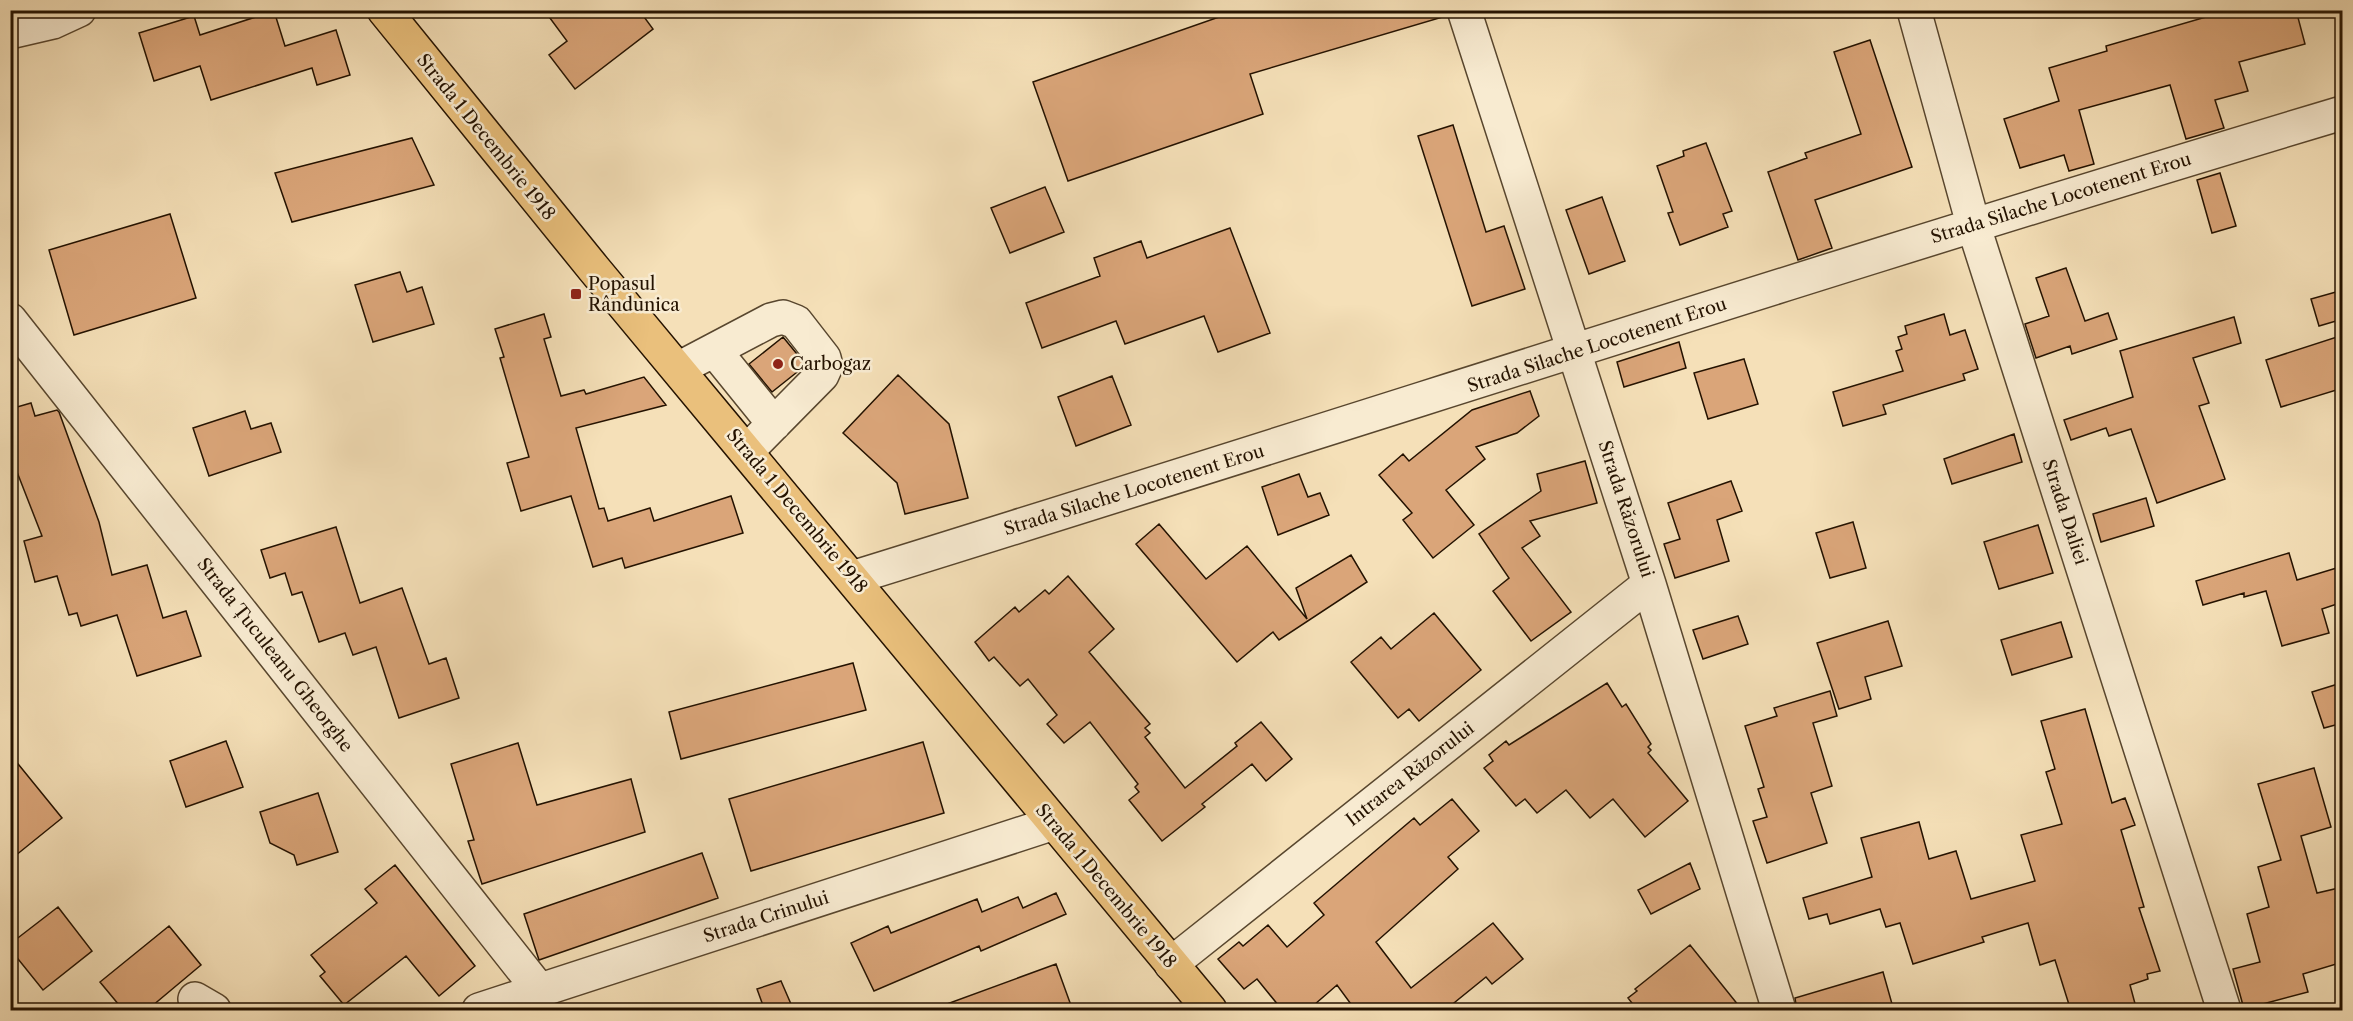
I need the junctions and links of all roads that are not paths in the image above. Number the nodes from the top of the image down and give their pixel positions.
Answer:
1 (79, 10) edge
2 (384, 10) edge
3 (1464, 10) edge
4 (1914, 10) edge
5 (10, 32) edge
6 (2343, 113) edge
7 (1972, 224) junction
8 (10, 320) edge
9 (715, 351) junction
10 (1576, 352) junction
11 (678, 369) junction
12 (774, 424) junction
13 (747, 451) junction
14 (852, 578) junction
15 (1649, 584) junction
16 (1054, 823) junction
17 (1171, 964) junction
18 (540, 991) junction
19 (487, 1009) edge
20 (1210, 1011) edge
21 (1779, 1011) edge
22 (2224, 1011) edge

1 - 5 street
2 - 11 main road, Strada 1 Decembrie 1918
3 - 10 street, Strada Răzorului
4 - 7 street, Strada Daliei
6 - 7 street, Strada Silache Locotenent Erou
7 - 10 street, Strada Silache Locotenent Erou
7 - 22 street, Strada Daliei
8 - 18 street, Strada Țuculeanu Gheorghe
9 - 11 street
9 - 12 street
9 - 12 street
10 - 14 street, Strada Silache Locotenent Erou
10 - 15 street, Strada Răzorului
11 - 13 main road, Strada 1 Decembrie 1918
12 - 13 street
13 - 14 main road, Strada 1 Decembrie 1918
14 - 16 main road, Strada 1 Decembrie 1918
15 - 17 street, Intrarea Răzorului
15 - 21 street, Strada Răzorului
16 - 17 main road, Strada 1 Decembrie 1918
16 - 18 street, Strada Crinului
17 - 20 main road, Strada 1 Decembrie 1918
18 - 19 street, Strada Crinului

